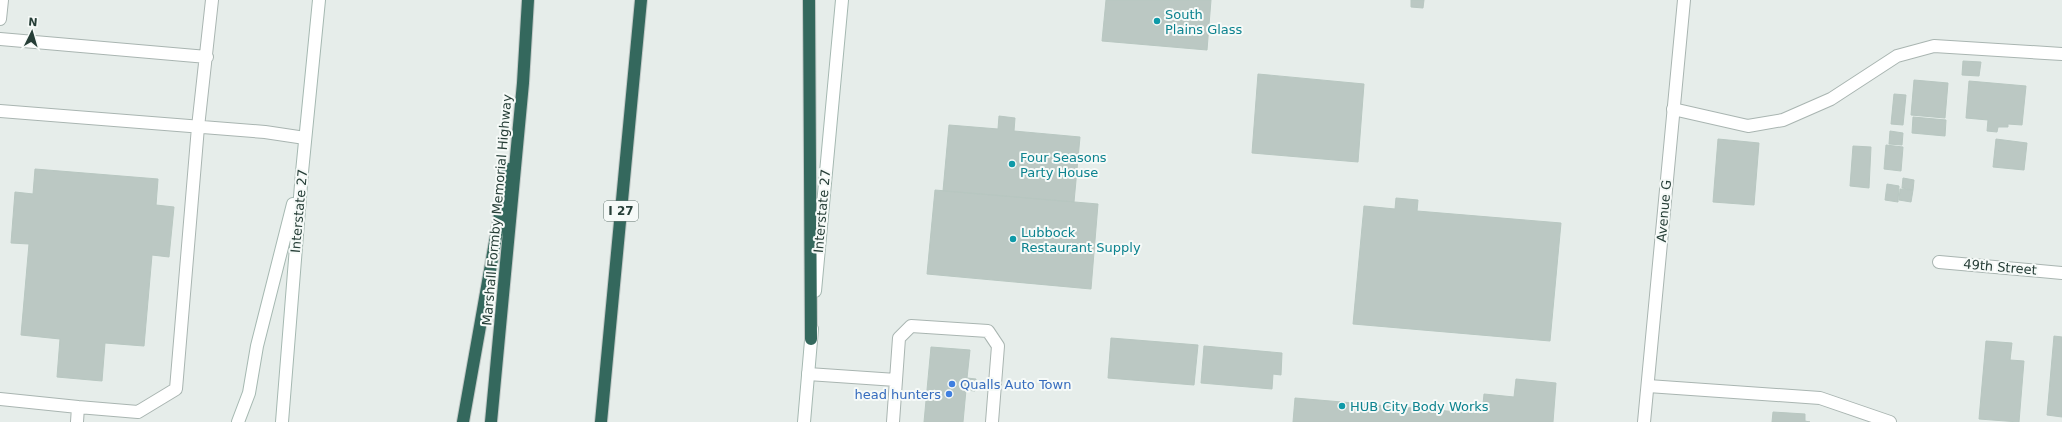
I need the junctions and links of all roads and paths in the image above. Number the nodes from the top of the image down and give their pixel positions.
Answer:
1 (2, 0) edge
2 (212, 0) edge
3 (319, 0) edge
4 (528, 0) edge
5 (641, 0) edge
6 (810, 0) edge
7 (842, 0) edge
8 (1684, 0) edge
9 (0, 19) edge
10 (0, 39) edge
11 (2062, 54) edge
12 (207, 57) junction
13 (523, 83) junction
14 (1673, 109) junction
15 (0, 110) edge
16 (198, 127) junction
17 (305, 138) junction
18 (302, 172) junction
19 (1939, 262) dead end
20 (2062, 273) edge
21 (811, 339) junction
22 (808, 374) junction
23 (896, 380) junction
24 (1648, 386) junction
25 (0, 399) edge
26 (78, 407) junction
27 (77, 422) edge
28 (238, 422) edge
29 (282, 422) edge
30 (463, 422) edge
31 (491, 422) edge
32 (601, 422) edge
33 (804, 422) edge
34 (893, 422) edge
35 (992, 422) edge
36 (1644, 422) edge
37 (1890, 422) edge

1 - 9 main road
2 - 12 main road
3 - 17 main road, Interstate 27
4 - 13 highway, Marshall Formby Memorial Highway
5 - 32 highway, I 27
6 - 21 highway
7 - 21 main road, Interstate 27
8 - 14 main road, Avenue G
10 - 12 main road
11 - 14 main road
12 - 16 main road
13 - 30 highway
13 - 31 highway, Marshall Formby Memorial Highway
14 - 24 main road, Avenue G
15 - 16 main road
16 - 17 main road
16 - 26 main road
17 - 18 main road, Interstate 27
18 - 28 main road
18 - 29 main road, Interstate 27
19 - 20 main road, 49th Street
21 - 22 main road, Interstate 27
22 - 23 main road
22 - 33 main road, Interstate 27
23 - 34 main road
23 - 35 main road
24 - 36 main road, Avenue G
24 - 37 main road
25 - 26 main road
26 - 27 main road

